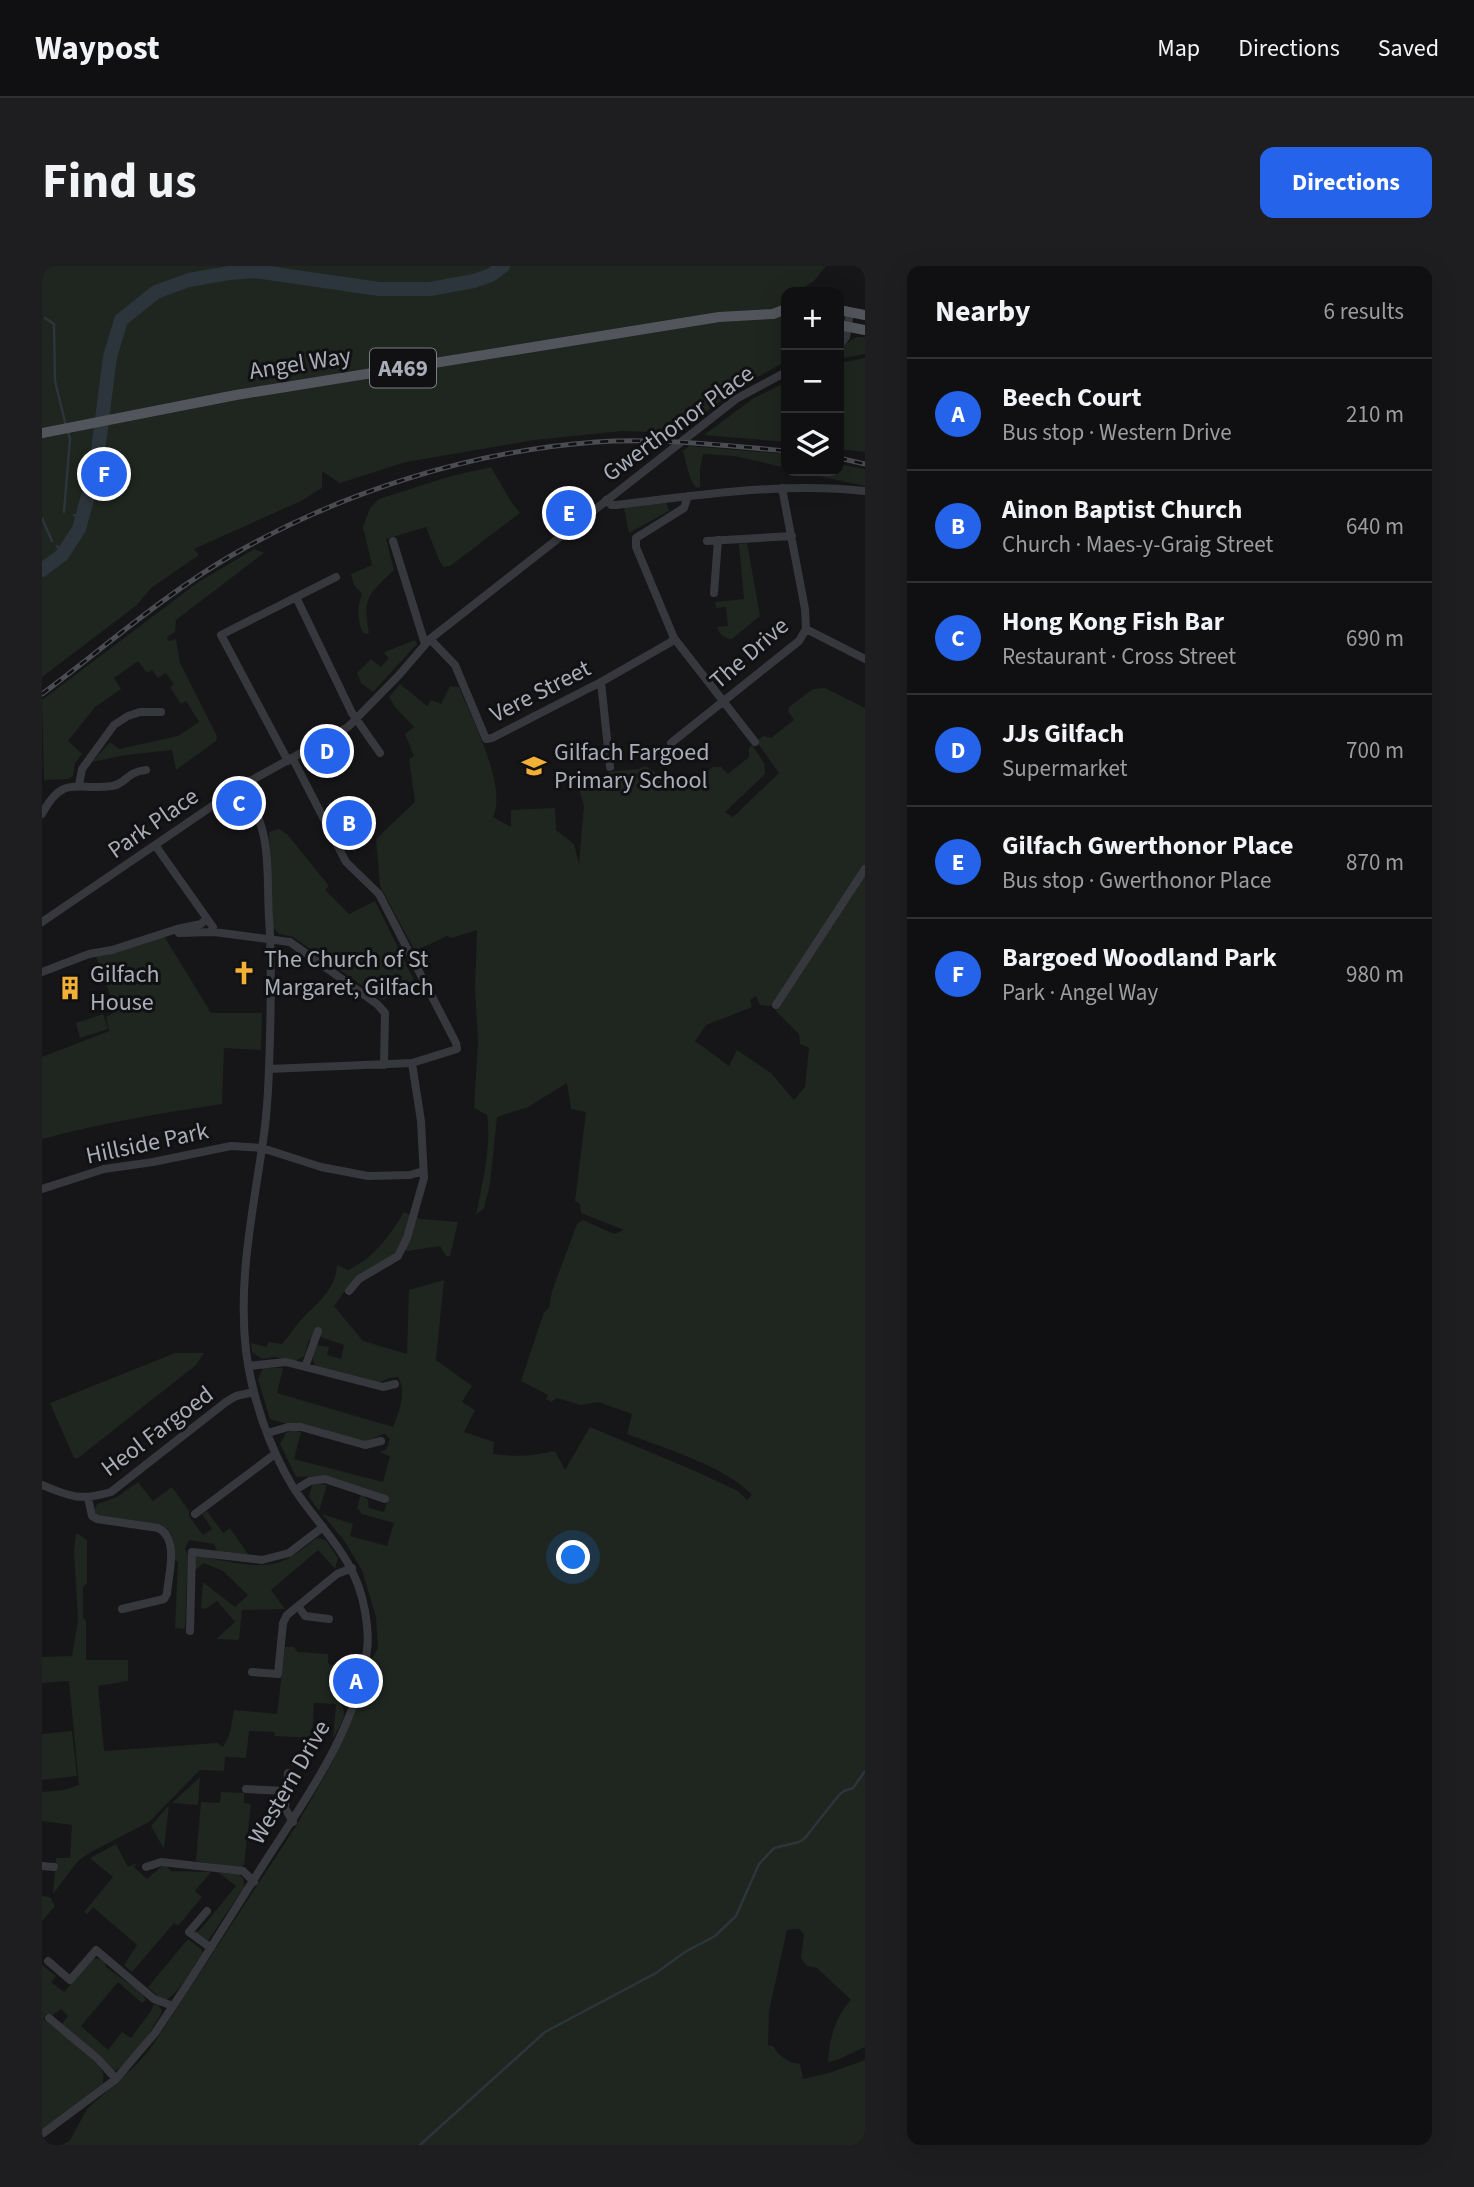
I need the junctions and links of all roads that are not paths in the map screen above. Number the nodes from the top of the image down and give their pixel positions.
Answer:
1 (781, 311) edge
2 (773, 314) junction
3 (865, 315) edge
4 (844, 317) edge
5 (781, 318) edge
6 (844, 318) edge
7 (865, 330) edge
8 (781, 375) edge
9 (42, 433) edge
10 (782, 488) junction
11 (865, 491) edge
12 (688, 496) junction
13 (606, 500) junction
14 (792, 536) junction
15 (718, 540) junction
16 (393, 541) dead end
17 (707, 541) dead end
18 (336, 577) dead end
19 (714, 593) dead end
20 (296, 597) junction
21 (806, 629) junction
22 (674, 638) junction
23 (427, 642) junction
24 (865, 659) edge
25 (601, 682) junction
26 (724, 701) junction
27 (161, 712) dead end
28 (357, 720) junction
29 (754, 742) dead end
30 (671, 743) dead end
31 (380, 753) dead end
32 (291, 760) junction
33 (610, 767) dead end
34 (146, 770) dead end
35 (79, 785) junction
36 (243, 785) junction
37 (42, 814) edge
38 (155, 845) junction
39 (865, 869) edge
40 (43, 920) edge
41 (205, 920) junction
42 (213, 928) dead end
43 (178, 933) dead end
44 (271, 939) junction
45 (42, 972) edge
46 (776, 1005) dead end
47 (412, 1063) junction
48 (384, 1065) junction
49 (269, 1069) junction
50 (262, 1148) junction
51 (424, 1171) junction
52 (42, 1189) edge
53 (349, 1291) dead end
54 (318, 1331) dead end
55 (248, 1366) junction
56 (305, 1367) junction
57 (395, 1384) dead end
58 (254, 1392) junction
59 (268, 1433) junction
60 (382, 1441) dead end
61 (275, 1454) junction
62 (42, 1485) edge
63 (295, 1489) junction
64 (88, 1498) junction
65 (385, 1499) dead end
66 (195, 1514) dead end
67 (323, 1527) junction
68 (352, 1568) junction
69 (298, 1606) junction
70 (122, 1609) dead end
71 (329, 1619) dead end
72 (190, 1632) dead end
73 (252, 1672) dead end
74 (288, 1773) dead end
75 (246, 1789) dead end
76 (287, 1791) junction
77 (293, 1822) junction
78 (42, 1866) edge
79 (54, 1867) dead end
80 (146, 1867) dead end
81 (254, 1882) junction
82 (206, 1911) dead end
83 (211, 1948) junction
84 (48, 1961) dead end
85 (173, 2006) junction
86 (50, 2018) dead end
87 (116, 2080) junction
88 (42, 2134) edge

1 - 2 main road, Angel Way / A469
2 - 5 main road
2 - 9 main road, Angel Way / A469
3 - 4 main road
6 - 7 main road
8 - 13 street, Gwerthonor Place
10 - 11 street
10 - 12 street
10 - 14 street, The Drive
12 - 13 street
12 - 22 street
13 - 23 street, Gwerthonor Place
14 - 15 street
14 - 21 street, The Drive
15 - 17 street
15 - 19 street
16 - 23 street
18 - 20 street
20 - 28 street
20 - 32 street
21 - 24 street
21 - 26 street, The Drive
22 - 25 street, Vere Street
22 - 26 street
23 - 25 street, Vere Street
23 - 28 street, Gwerthonor Place
25 - 33 street
26 - 29 street
26 - 30 street, The Drive
27 - 35 street
28 - 31 street
28 - 32 street, Park Place
32 - 36 street, Park Place
32 - 47 street
34 - 35 street
35 - 37 street
36 - 38 street, Park Place
36 - 44 street, Western Drive
38 - 40 street, Park Place
38 - 41 street
39 - 46 street
41 - 42 street
41 - 45 street
43 - 44 street
44 - 48 street
44 - 49 street, Western Drive
47 - 48 street
47 - 51 street
48 - 49 street
49 - 50 street, Western Drive
50 - 51 street, Hillside Park
50 - 52 street, Hillside Park
50 - 55 street, Western Drive
51 - 53 street
54 - 56 street
55 - 56 street
55 - 58 street, Western Drive
56 - 57 street
58 - 59 street, Western Drive
58 - 64 street, Heol Fargoed
59 - 60 street
59 - 61 street, Western Drive
61 - 63 street, Western Drive
61 - 66 street
62 - 64 street, Heol Fargoed
63 - 65 street
63 - 67 street, Western Drive
64 - 70 street
67 - 68 street, Western Drive
67 - 72 street
68 - 69 street
68 - 77 street, Western Drive
69 - 71 street
69 - 73 street
74 - 76 street
75 - 76 street
76 - 77 street
77 - 81 street, Western Drive
78 - 79 street
80 - 81 street
81 - 83 street, Western Drive
82 - 83 street
83 - 85 street, Western Drive
84 - 85 street
85 - 87 street, Western Drive
86 - 87 street
87 - 88 street, Western Drive

